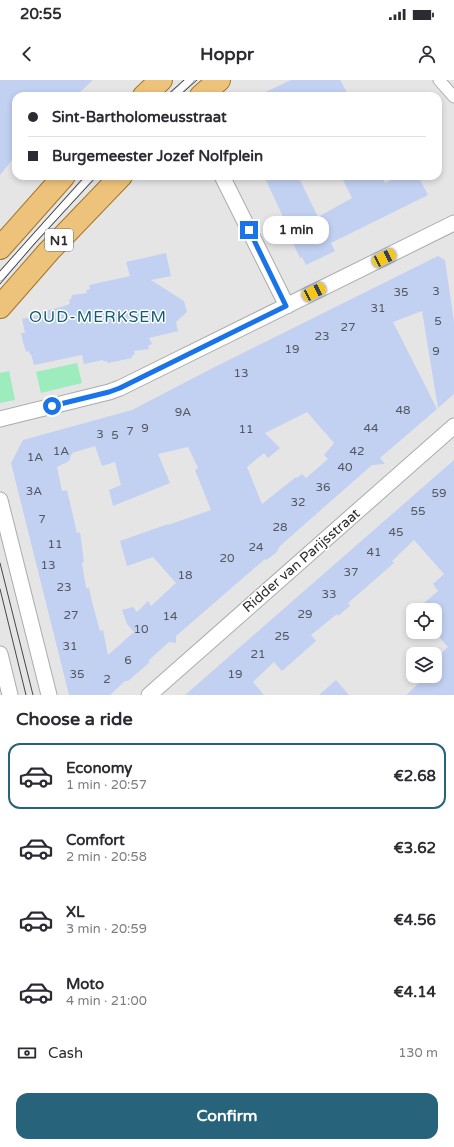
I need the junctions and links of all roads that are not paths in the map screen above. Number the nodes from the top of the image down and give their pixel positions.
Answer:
1 (190, 80) edge
2 (219, 80) edge
3 (439, 80) edge
4 (156, 88) edge
5 (206, 92) edge
6 (454, 97) edge
7 (60, 180) edge
8 (87, 180) edge
9 (117, 180) edge
10 (224, 180) edge
11 (454, 223) edge
12 (0, 248) edge
13 (0, 277) edge
14 (286, 306) junction
15 (0, 307) edge
16 (0, 419) edge
17 (454, 426) edge
18 (0, 500) edge
19 (0, 654) edge
20 (10, 695) edge
21 (49, 695) edge
22 (149, 695) edge

1 - 4 lane
2 - 5 main road
3 - 6 street
7 - 12 main road
8 - 13 lane
9 - 15 main road, N1
10 - 14 street
11 - 14 street
14 - 16 street
17 - 22 street, Ridder van Parijsstraat
18 - 21 street
19 - 20 street

